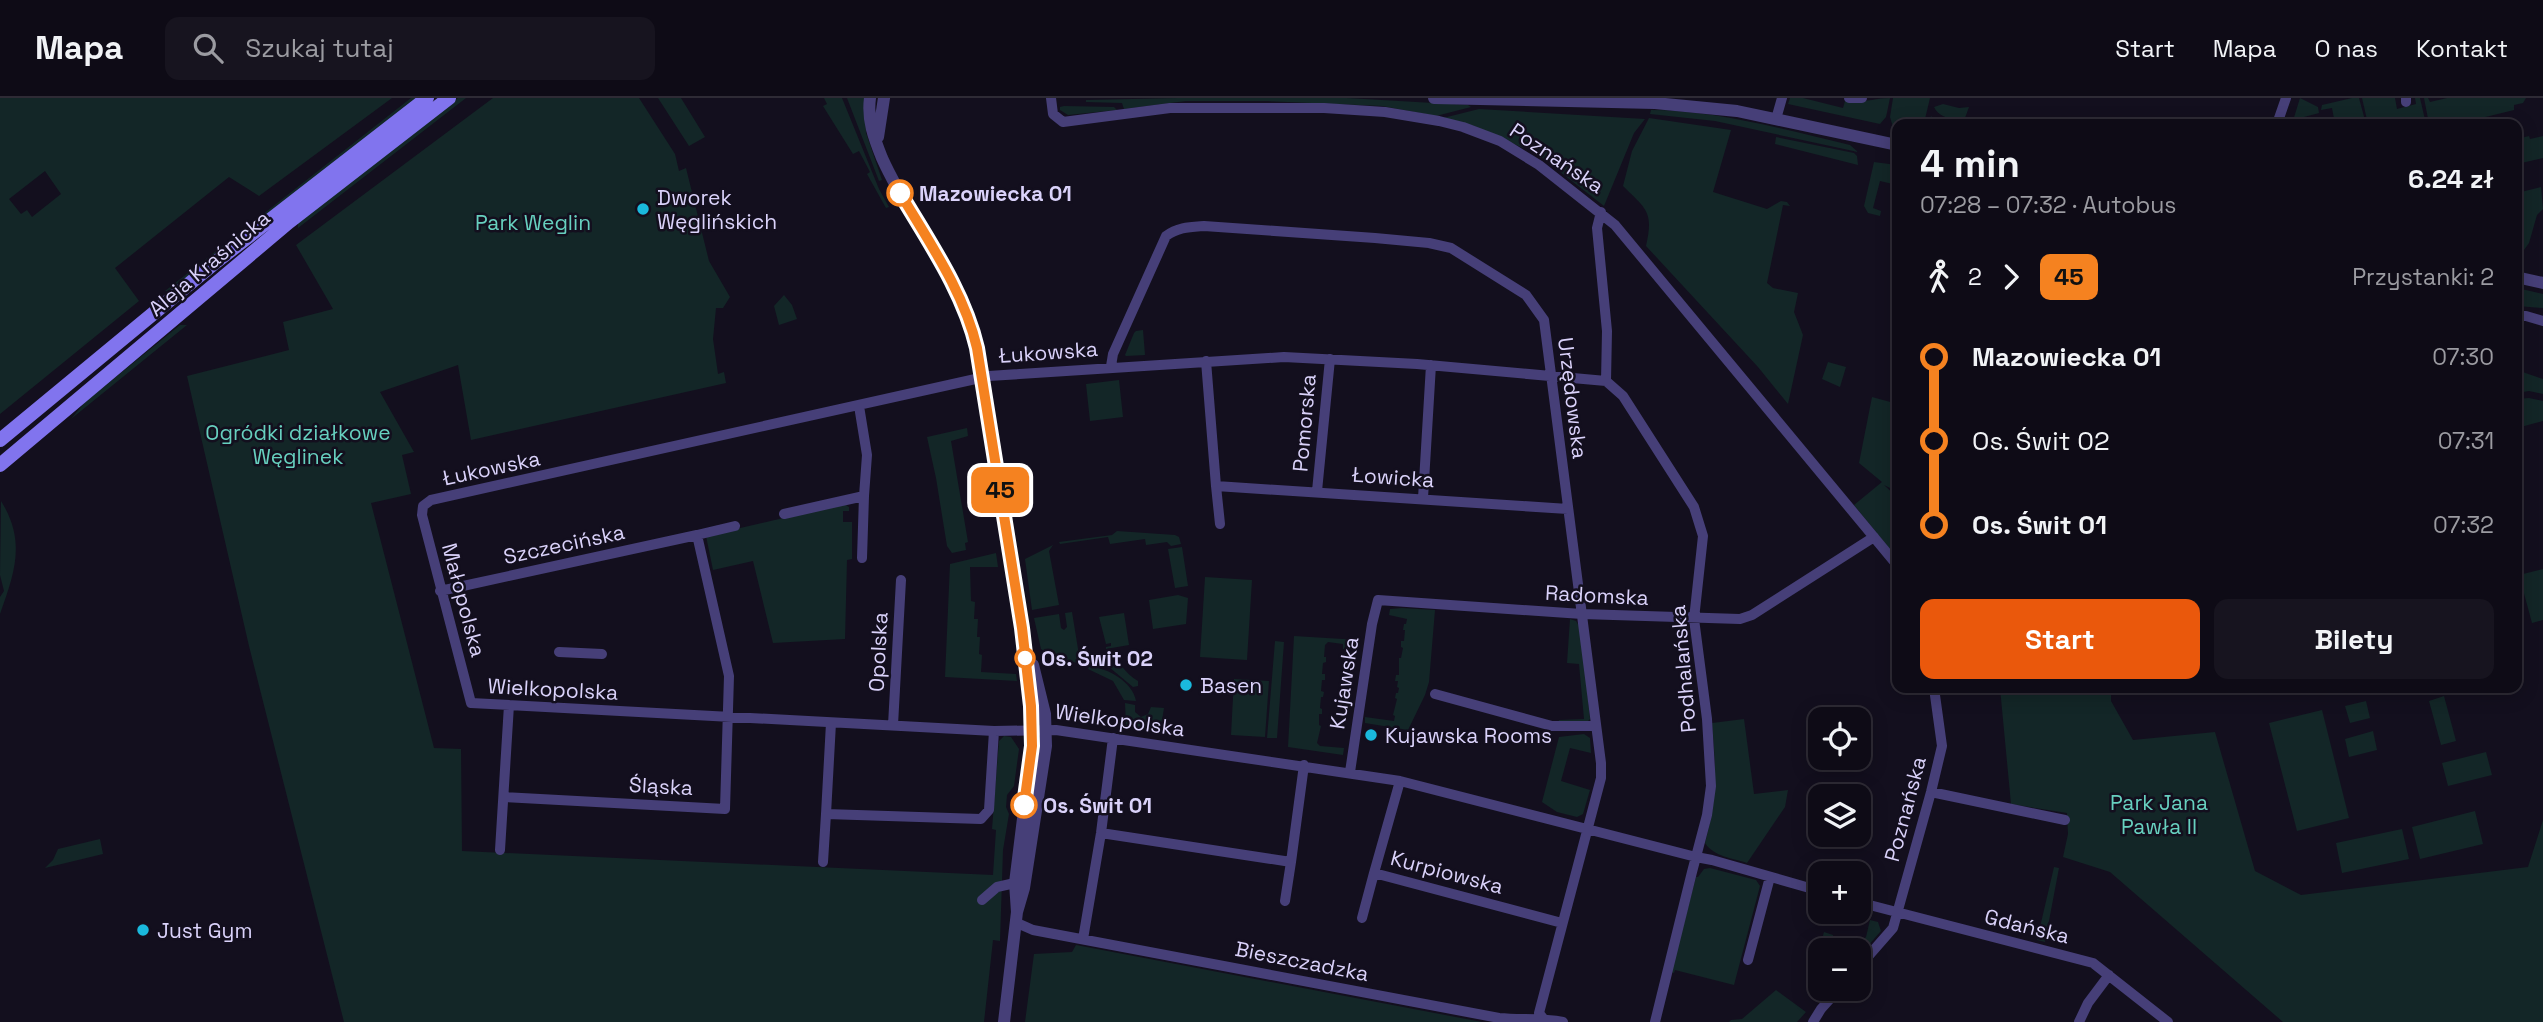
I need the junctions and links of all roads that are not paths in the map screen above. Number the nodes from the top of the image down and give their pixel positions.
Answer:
1 (427, 98) edge
2 (449, 98) edge
3 (870, 98) edge
4 (884, 98) edge
5 (1051, 98) edge
6 (1434, 98) edge
7 (1695, 98) edge
8 (1782, 98) edge
9 (1849, 98) edge
10 (1862, 98) edge
11 (2286, 98) edge
12 (1505, 99) edge
13 (1737, 111) junction
14 (1776, 119) junction
15 (2279, 119) edge
16 (1892, 144) edge
17 (878, 148) junction
18 (1601, 212) junction
19 (2522, 278) edge
20 (2543, 283) edge
21 (2522, 316) edge
22 (2543, 321) edge
23 (1329, 359) junction
24 (1206, 361) junction
25 (1431, 365) junction
26 (1111, 366) junction
27 (1551, 376) junction
28 (982, 378) junction
29 (1606, 381) junction
30 (859, 406) junction
31 (0, 440) edge
32 (0, 465) edge
33 (1216, 486) junction
34 (1317, 491) junction
35 (864, 496) junction
36 (1423, 498) junction
37 (423, 506) joint
38 (1568, 509) junction
39 (784, 514) dead end
40 (1220, 524) dead end
41 (735, 526) dead end
42 (697, 535) junction
43 (1874, 537) junction
44 (862, 558) dead end
45 (1892, 559) edge
46 (901, 580) dead end
47 (440, 591) junction
48 (1378, 600) joint
49 (1582, 614) junction
50 (1694, 619) junction
51 (1022, 628) junction
52 (559, 652) dead end
53 (602, 654) dead end
54 (1935, 693) edge
55 (1435, 694) dead end
56 (471, 703) joint
57 (509, 705) junction
58 (729, 718) junction
59 (831, 723) junction
60 (893, 725) junction
61 (1596, 726) junction
62 (1046, 729) junction
63 (1032, 730) junction
64 (994, 731) junction
65 (1113, 738) junction
66 (1304, 765) junction
67 (1350, 772) junction
68 (1400, 780) junction
69 (1931, 792) junction
70 (504, 797) junction
71 (826, 814) junction
72 (2065, 820) dead end
73 (1588, 828) junction
74 (1101, 833) junction
75 (500, 850) dead end
76 (1696, 857) junction
77 (824, 862) dead end
78 (1291, 862) junction
79 (1374, 873) junction
80 (1770, 877) junction
81 (1015, 883) junction
82 (1808, 888) edge
83 (982, 900) dead end
84 (1285, 901) dead end
85 (1871, 906) edge
86 (1896, 913) junction
87 (1016, 917) junction
88 (1362, 918) dead end
89 (1562, 923) junction
90 (1033, 930) junction
91 (1083, 939) junction
92 (1013, 941) junction
93 (1871, 954) edge
94 (1748, 960) dead end
95 (2109, 975) junction
96 (1828, 1001) edge
97 (1543, 1018) junction
98 (1004, 1022) edge
99 (1563, 1022) edge
100 (1655, 1022) edge
101 (1813, 1022) edge
102 (2079, 1022) edge
103 (2168, 1022) edge

1 - 31 main road, Aleja Kraśnicka
2 - 32 main road, Aleja Kraśnicka
3 - 17 street
4 - 17 street
5 - 18 street, Poznańska
6 - 12 street
7 - 13 street
8 - 14 street
9 - 10 street
11 - 15 street
12 - 13 street
13 - 14 street
14 - 16 street
17 - 28 street
18 - 29 street
18 - 43 street, Poznańska
19 - 20 street
21 - 22 street
23 - 24 street, Łukowska
23 - 25 street, Łukowska
23 - 34 street, Pomorska
24 - 26 street, Łukowska
24 - 33 street
25 - 27 street, Łukowska
25 - 36 street
26 - 27 street, Urzędowska
26 - 28 street, Łukowska
27 - 29 street, Łukowska
27 - 38 street, Urzędowska
28 - 30 street, Łukowska
28 - 51 street
29 - 50 street, Podhalańska
30 - 35 street
30 - 37 street, Łukowska
33 - 34 street, Łowicka
33 - 40 street
34 - 36 street, Łowicka
35 - 39 street
35 - 44 street
36 - 38 street, Łowicka
37 - 47 street, Małopolska
38 - 49 street, Urzędowska
41 - 42 street, Szczecińska
42 - 47 street, Szczecińska
42 - 58 street
43 - 45 street, Poznańska
43 - 50 street, Radomska
46 - 60 street, Opolska
47 - 56 street, Małopolska
48 - 49 street, Radomska
48 - 67 street, Kujawska
49 - 50 street, Radomska
49 - 61 street, Urzędowska
50 - 76 street, Podhalańska
51 - 62 street
51 - 63 street
52 - 53 street, Wielkopolska
54 - 69 street, Poznańska
55 - 61 street
56 - 57 street, Wielkopolska
57 - 58 street, Wielkopolska
57 - 70 street
58 - 59 street, Wielkopolska
58 - 70 street, Śląska
59 - 60 street, Wielkopolska
59 - 71 street
60 - 64 street, Wielkopolska
61 - 73 street, Urzędowska
62 - 63 street, Wielkopolska
62 - 65 street, Wielkopolska
62 - 87 street
63 - 64 street, Wielkopolska
63 - 81 street
64 - 71 street
65 - 66 street, Wielkopolska
65 - 74 street
66 - 67 street, Wielkopolska
66 - 78 street
67 - 68 street, Wielkopolska
68 - 73 street, Wielkopolska
68 - 79 street, Kurpiowska
69 - 72 street
69 - 86 street, Poznańska
70 - 75 street
71 - 77 street
73 - 76 street
73 - 89 street, Urzędowska
74 - 78 street
74 - 91 street
76 - 80 street
76 - 100 street, Podhalańska
78 - 84 street
79 - 88 street
79 - 89 street, Kurpiowska
80 - 82 street
80 - 94 street
81 - 83 street
81 - 87 street
85 - 86 street, Gdańska
86 - 93 street, Poznańska
86 - 95 street, Gdańska
87 - 90 street, Bieszczadzka
87 - 92 street
89 - 97 street, Urzędowska
90 - 91 street, Bieszczadzka
90 - 92 street
91 - 97 street, Bieszczadzka
92 - 98 street
95 - 102 street
95 - 103 street, Gdańska
96 - 101 street
97 - 99 street, Bieszczadzka

